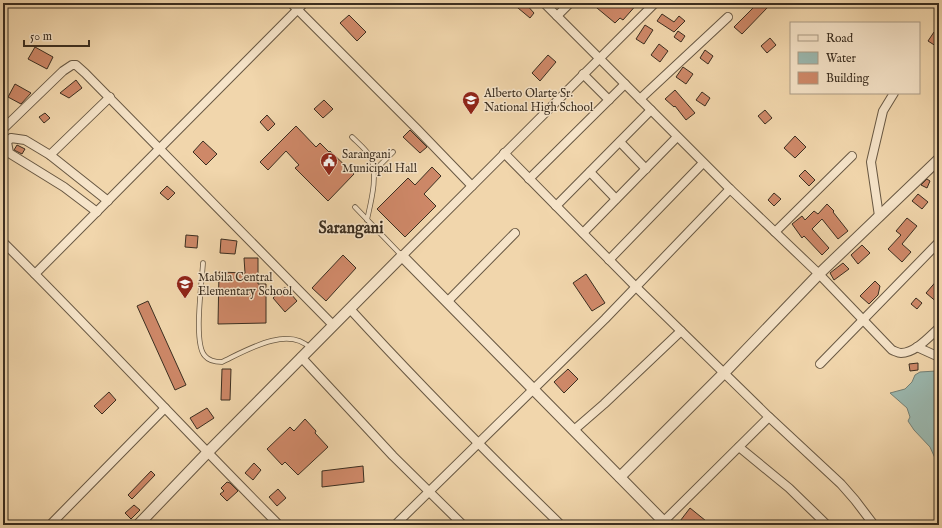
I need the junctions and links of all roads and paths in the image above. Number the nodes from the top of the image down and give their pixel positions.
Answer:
1 (291, 3) edge
2 (304, 3) edge
3 (544, 3) edge
4 (570, 3) edge
5 (655, 3) edge
6 (298, 10) junction
7 (557, 16) junction
8 (728, 17) dead end
9 (599, 58) junction
10 (583, 74) junction
11 (625, 84) junction
12 (893, 94) edge
13 (110, 97) junction
14 (640, 99) junction
15 (609, 100) junction
16 (651, 110) junction
17 (3, 129) edge
18 (352, 137) dead end
19 (677, 137) junction
20 (620, 142) junction
21 (161, 148) junction
22 (393, 152) dead end
23 (504, 153) junction
24 (50, 155) junction
25 (852, 156) dead end
26 (939, 159) edge
27 (703, 163) junction
28 (646, 169) junction
29 (374, 171) junction
30 (590, 172) junction
31 (529, 179) junction
32 (472, 186) junction
33 (730, 189) junction
34 (616, 199) junction
35 (108, 201) junction
36 (556, 206) junction
37 (355, 207) dead end
38 (97, 212) junction
39 (879, 216) junction
40 (367, 220) junction
41 (775, 232) junction
42 (583, 233) junction
43 (516, 234) dead end
44 (3, 242) edge
45 (939, 242) edge
46 (402, 256) junction
47 (609, 260) junction
48 (203, 263) dead end
49 (35, 274) junction
50 (819, 274) junction
51 (636, 287) junction
52 (447, 302) junction
53 (350, 309) junction
54 (863, 320) junction
55 (333, 325) junction
56 (939, 328) edge
57 (681, 331) junction
58 (917, 347) junction
59 (310, 348) junction
60 (939, 357) edge
61 (301, 358) junction
62 (820, 364) dead end
63 (724, 373) junction
64 (533, 390) junction
65 (165, 408) junction
66 (769, 417) junction
67 (574, 430) junction
68 (478, 444) junction
69 (739, 447) junction
70 (207, 452) junction
71 (620, 477) junction
72 (428, 491) junction
73 (825, 523) dead end
74 (663, 524) edge
75 (50, 525) edge
76 (138, 525) edge
77 (279, 525) edge
78 (395, 525) edge
79 (463, 525) edge
80 (561, 525) edge
81 (874, 525) edge

1 - 6 street
2 - 6 street
3 - 7 street
4 - 7 street
5 - 9 street
6 - 21 street
6 - 32 street
7 - 9 street
8 - 14 street
9 - 10 street
9 - 11 street
10 - 15 street
10 - 23 street
11 - 14 street
11 - 15 street
12 - 39 street
13 - 17 street
13 - 21 street
13 - 24 street
14 - 16 street
15 - 31 street
16 - 19 street
16 - 20 street
18 - 29 lane
19 - 27 street
19 - 28 street
20 - 28 street
20 - 30 street
21 - 35 street
21 - 55 street
22 - 29 lane
23 - 31 street
23 - 32 street
24 - 35 street
24 - 38 street
25 - 41 street
26 - 39 street
27 - 33 street
27 - 47 street
28 - 34 street
29 - 40 lane
30 - 34 street
30 - 36 street
31 - 36 street
32 - 46 street
33 - 41 street
33 - 51 street
34 - 42 street
35 - 38 street
36 - 42 street
37 - 40 lane
38 - 49 street
39 - 50 street
40 - 46 lane
41 - 50 street
42 - 47 street
43 - 52 street
44 - 49 street
45 - 54 street
46 - 52 street
46 - 53 street
47 - 51 street
48 - 59 lane
49 - 65 street
50 - 54 street
50 - 63 street
51 - 57 street
51 - 64 street
52 - 64 street
53 - 55 street
53 - 68 street
54 - 58 street
54 - 62 street
55 - 59 street
56 - 58 street
57 - 63 street
57 - 67 street
58 - 60 street
59 - 61 street
61 - 70 street
61 - 72 street
63 - 66 street
63 - 71 street
64 - 67 street
64 - 68 street
65 - 70 street
65 - 75 street
66 - 69 street
66 - 81 street
67 - 71 street
68 - 72 street
68 - 80 street
69 - 73 street
69 - 74 street
70 - 76 street
70 - 77 street
71 - 74 street
72 - 78 street
72 - 79 street

